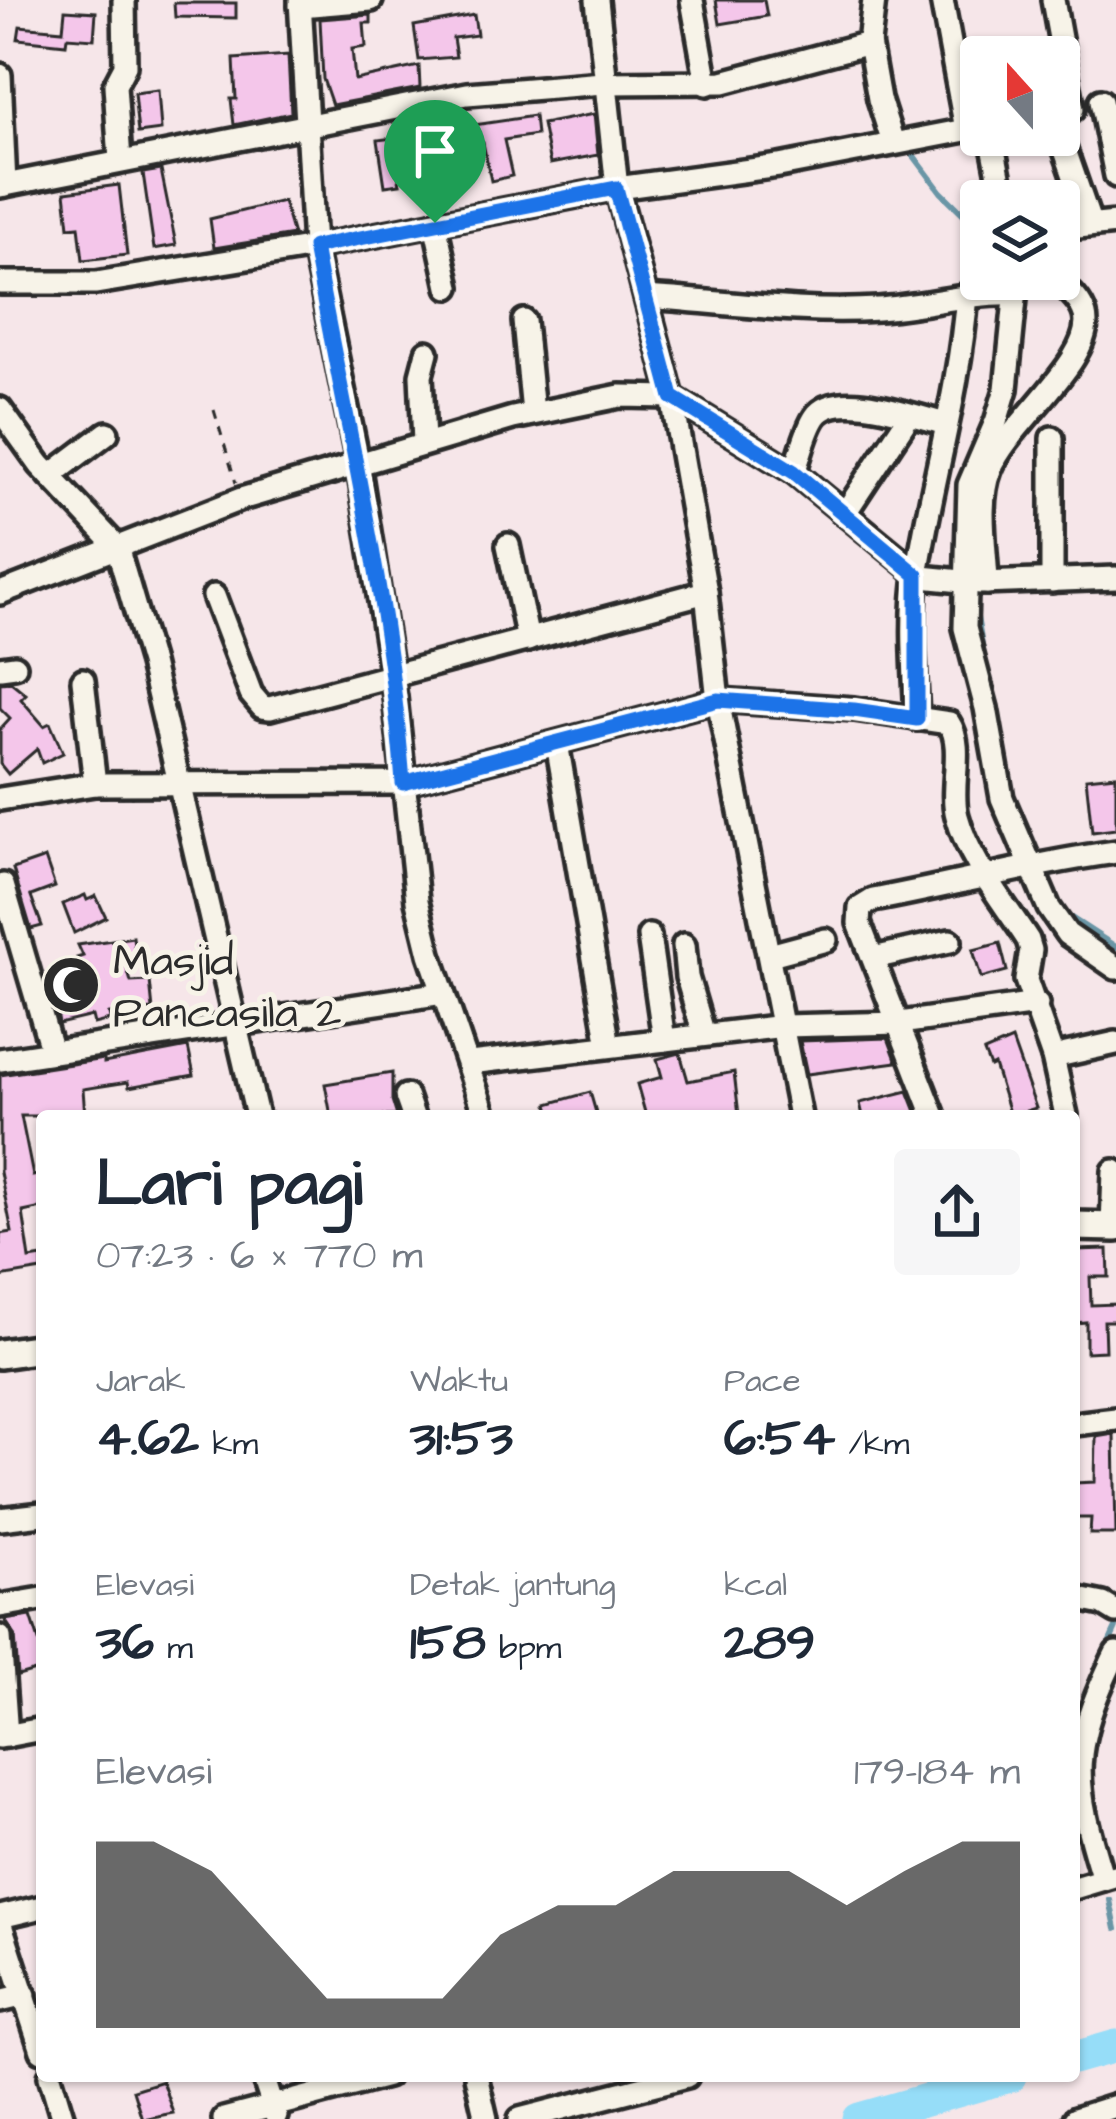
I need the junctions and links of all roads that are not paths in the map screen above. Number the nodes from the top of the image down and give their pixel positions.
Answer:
1 (124, 0) edge
2 (371, 0) edge
3 (597, 0) edge
4 (692, 0) edge
5 (874, 0) edge
6 (942, 0) edge
7 (1053, 0) edge
8 (300, 3) edge
9 (1057, 36) edge
10 (869, 43) junction
11 (960, 72) edge
12 (0, 75) edge
13 (603, 83) junction
14 (707, 84) junction
15 (1109, 99) edge
16 (307, 124) junction
17 (960, 131) edge
18 (893, 143) junction
19 (1067, 156) edge
20 (119, 160) junction
21 (1116, 176) edge
22 (2, 186) edge
23 (616, 188) junction
24 (435, 223) junction
25 (1116, 223) edge
26 (1090, 225) junction
27 (1080, 226) edge
28 (314, 247) junction
29 (0, 284) edge
30 (449, 287) dead end
31 (960, 295) edge
32 (646, 297) junction
33 (967, 300) edge
34 (1016, 300) edge
35 (1076, 300) edge
36 (524, 321) dead end
37 (427, 352) dead end
38 (672, 397) junction
39 (0, 409) edge
40 (533, 412) junction
41 (909, 416) junction
42 (946, 424) junction
43 (107, 433) dead end
44 (1052, 438) dead end
45 (424, 443) junction
46 (358, 462) junction
47 (794, 472) junction
48 (50, 476) junction
49 (845, 513) junction
50 (508, 545) dead end
51 (117, 547) junction
52 (917, 575) junction
53 (1116, 578) edge
54 (1052, 581) junction
55 (964, 582) junction
56 (987, 583) junction
57 (706, 592) junction
58 (0, 593) edge
59 (214, 596) dead end
60 (528, 640) junction
61 (391, 674) junction
62 (83, 680) dead end
63 (718, 700) junction
64 (917, 719) junction
65 (557, 743) junction
66 (403, 783) junction
67 (95, 784) junction
68 (177, 784) junction
69 (0, 799) edge
70 (1116, 852) edge
71 (1040, 864) junction
72 (988, 878) junction
73 (3, 885) dead end
74 (649, 936) dead end
75 (826, 940) dead end
76 (950, 941) dead end
77 (684, 945) dead end
78 (770, 955) junction
79 (873, 958) junction
80 (1116, 968) edge
81 (443, 993) junction
82 (1037, 1004) junction
83 (900, 1023) junction
84 (235, 1024) junction
85 (784, 1026) junction
86 (704, 1035) junction
87 (664, 1040) junction
88 (1116, 1042) edge
89 (609, 1046) junction
90 (52, 1052) junction
91 (1053, 1057) junction
92 (0, 1060) edge
93 (470, 1063) junction
94 (256, 1110) edge
95 (483, 1110) edge
96 (799, 1110) edge
97 (932, 1110) edge
98 (1065, 1110) edge
99 (1114, 1171) edge
100 (1080, 1226) edge
101 (1114, 1227) edge
102 (36, 1349) edge
103 (0, 1354) edge
104 (1116, 1419) edge
105 (1080, 1423) edge
106 (36, 1515) edge
107 (0, 1519) edge
108 (1080, 1599) edge
109 (36, 1600) edge
110 (0, 1606) edge
111 (1116, 1612) edge
112 (0, 1637) edge
113 (1116, 1653) edge
114 (36, 1730) edge
115 (4, 1737) edge
116 (1080, 1765) edge
117 (1080, 1802) edge
118 (1109, 1877) edge
119 (1080, 1886) edge
120 (36, 1909) edge
121 (0, 1920) edge
122 (25, 1995) junction
123 (0, 2001) edge
124 (36, 2020) edge
125 (52, 2082) edge
126 (265, 2082) edge
127 (369, 2082) edge
128 (477, 2082) edge
129 (626, 2085) edge
130 (1116, 2106) edge
131 (275, 2113) edge
132 (63, 2119) edge
133 (224, 2119) edge
134 (486, 2119) edge
135 (520, 2119) edge
136 (1075, 2119) edge

1 - 20 street
2 - 8 street
3 - 13 street
4 - 14 street
5 - 10 street
6 - 11 street
7 - 9 street
8 - 16 street
10 - 14 street
10 - 18 street
12 - 22 street
13 - 14 street
13 - 16 street
13 - 23 street
15 - 21 street
16 - 20 street
16 - 28 street
17 - 18 street
18 - 23 street
19 - 26 street
20 - 22 street
23 - 24 street
23 - 32 street
24 - 28 street
24 - 30 street
25 - 26 street
26 - 27 street
28 - 29 street
28 - 46 street
31 - 32 street
32 - 38 street
33 - 42 street
34 - 55 street
35 - 56 street
36 - 40 street
37 - 45 street
38 - 40 street
38 - 47 street
38 - 57 street
39 - 48 street
40 - 45 street
41 - 42 street
41 - 47 street
41 - 49 street
42 - 52 street
43 - 48 street
44 - 54 street
45 - 46 street
46 - 51 street
46 - 61 street
47 - 49 street
48 - 51 street
49 - 52 street
50 - 60 street
51 - 58 street
51 - 68 street
52 - 55 street
52 - 64 street
53 - 54 street
54 - 56 street
55 - 56 street
55 - 71 street
57 - 60 street
57 - 63 street
59 - 61 street
60 - 61 street
61 - 66 street
62 - 67 street
63 - 64 street
63 - 65 street
63 - 78 street
64 - 72 street
65 - 66 street
65 - 89 street
66 - 68 street
66 - 81 street
67 - 68 street
67 - 69 street
68 - 84 street
70 - 71 street
71 - 72 street
71 - 80 street
72 - 79 street
72 - 82 street
73 - 90 street
74 - 87 street
75 - 78 street
76 - 79 street
77 - 86 street
78 - 85 street
79 - 83 street
81 - 84 street
81 - 93 street
82 - 83 street
82 - 91 street
83 - 85 street
83 - 97 street
84 - 90 street
84 - 94 street
85 - 86 street
85 - 96 street
86 - 87 street
87 - 89 street
88 - 91 street
89 - 93 street
90 - 92 street
91 - 98 street
93 - 95 street
99 - 101 street
100 - 101 main road
102 - 103 main road
104 - 105 street
106 - 107 street
108 - 111 street
109 - 110 street
112 - 115 street
113 - 116 street
114 - 115 street
117 - 118 street
118 - 119 street
120 - 121 street
121 - 122 street
122 - 123 street
122 - 124 street
125 - 132 street
126 - 131 street
127 - 131 street
128 - 134 street
129 - 135 street
130 - 136 street
131 - 133 street

